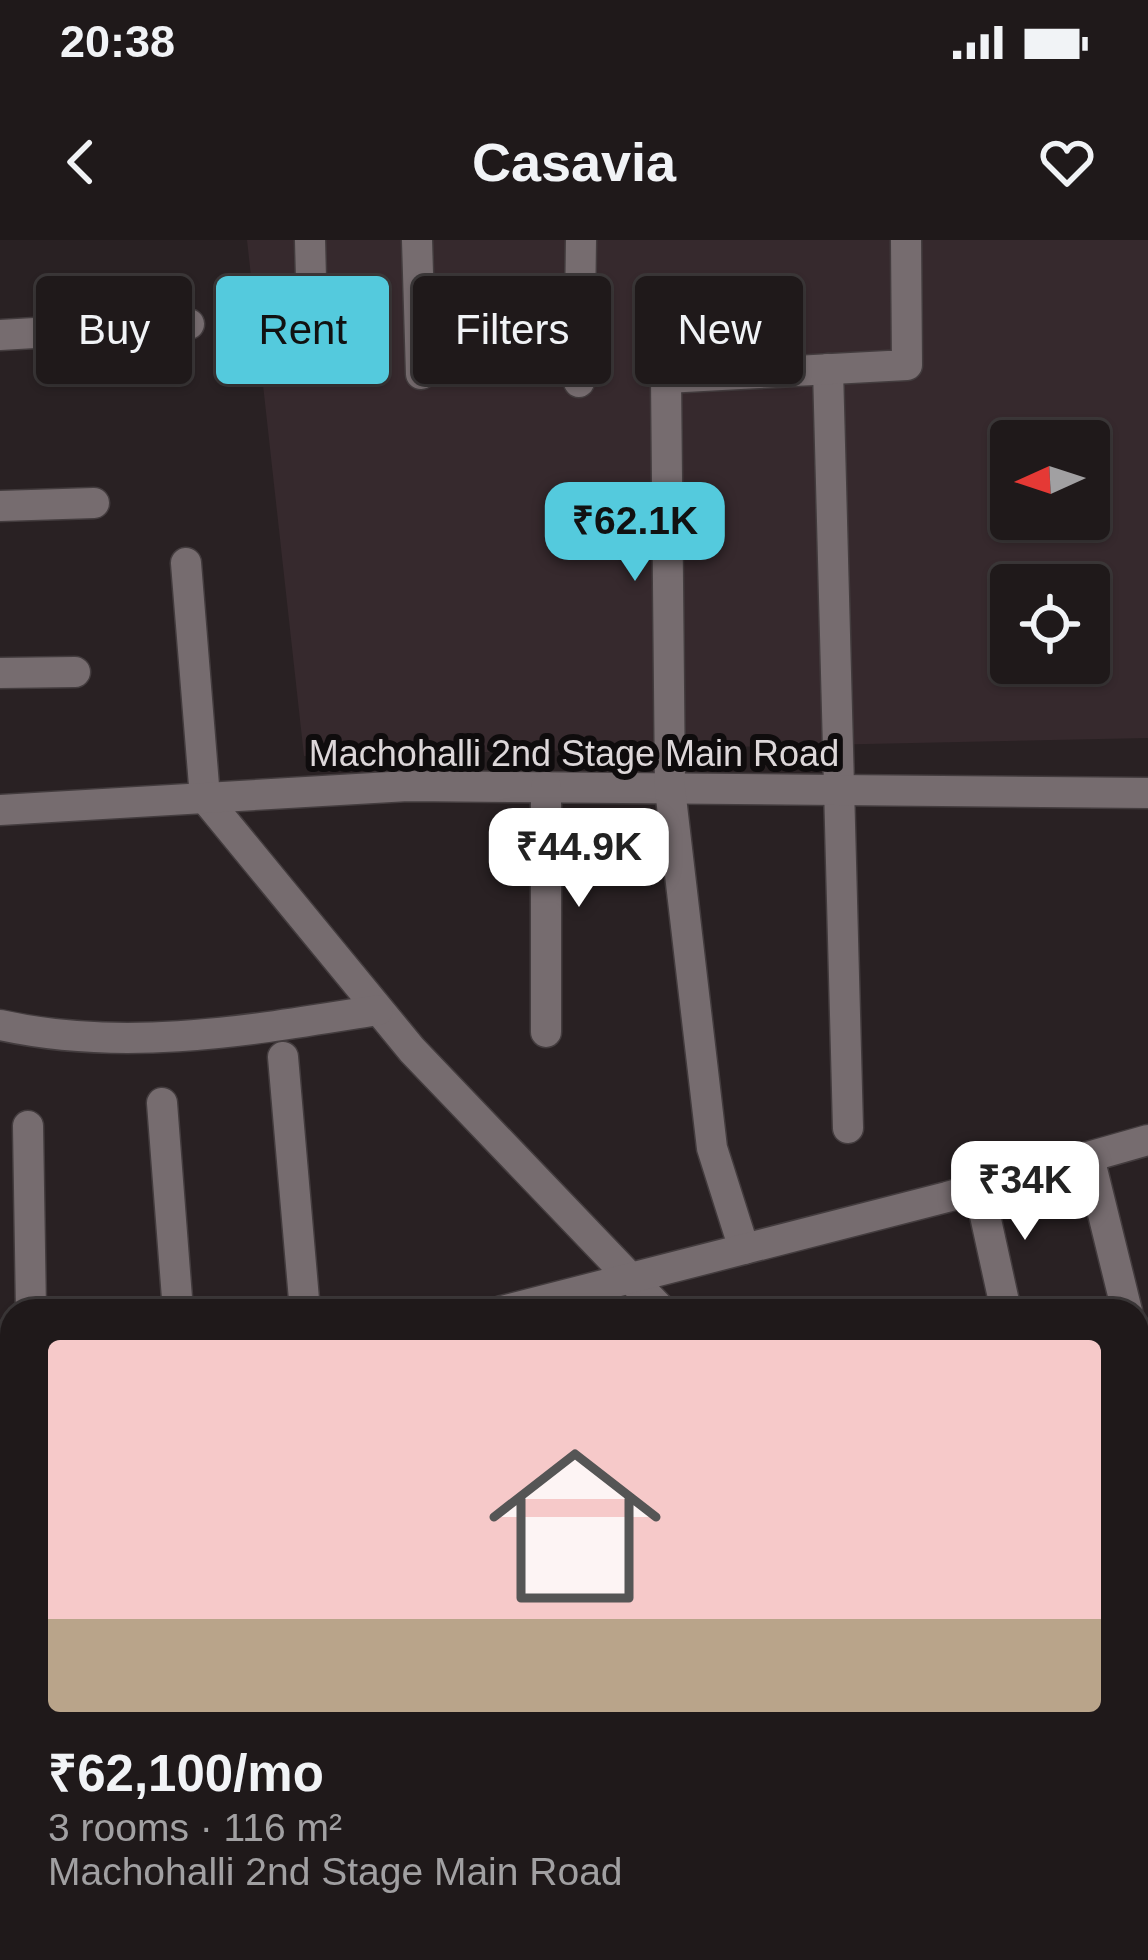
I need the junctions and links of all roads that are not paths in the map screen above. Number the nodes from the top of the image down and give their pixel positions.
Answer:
1 (310, 240) edge
2 (416, 240) edge
3 (580, 240) edge
4 (906, 240) edge
5 (311, 276) edge
6 (417, 276) edge
7 (580, 276) edge
8 (36, 333) edge
9 (0, 335) edge
10 (828, 369) junction
11 (94, 503) dead end
12 (0, 506) edge
13 (186, 563) dead end
14 (75, 672) dead end
15 (0, 674) edge
16 (546, 787) junction
17 (670, 789) junction
18 (838, 790) junction
19 (1148, 793) edge
20 (205, 798) junction
21 (0, 810) edge
22 (378, 1010) junction
23 (0, 1025) edge
24 (546, 1032) dead end
25 (283, 1057) dead end
26 (162, 1102) dead end
27 (28, 1126) dead end
28 (848, 1128) dead end
29 (1148, 1140) edge
30 (1089, 1157) junction
31 (979, 1188) junction
32 (744, 1249) junction
33 (630, 1277) junction
34 (32, 1299) edge
35 (177, 1299) edge
36 (304, 1299) edge
37 (547, 1299) edge
38 (651, 1299) edge
39 (1003, 1299) edge
40 (1124, 1299) edge

1 - 5 street
2 - 6 street
3 - 7 street
4 - 10 street
8 - 9 street
10 - 17 street
10 - 18 street
11 - 12 street
13 - 20 street
14 - 15 street
16 - 17 street, Machohalli 2nd Stage Main Road
16 - 20 street, Machohalli 2nd Stage Main Road
16 - 24 street
17 - 18 street, Machohalli 2nd Stage Main Road
17 - 32 street
18 - 19 street, Machohalli 2nd Stage Main Road
18 - 28 street
20 - 21 street, Machohalli 2nd Stage Main Road
20 - 22 street
22 - 23 street
22 - 33 street
25 - 36 street
26 - 35 street
27 - 34 street
29 - 30 street
30 - 31 street
30 - 40 street
31 - 32 street
31 - 39 street
32 - 33 street
33 - 37 street
33 - 38 street

